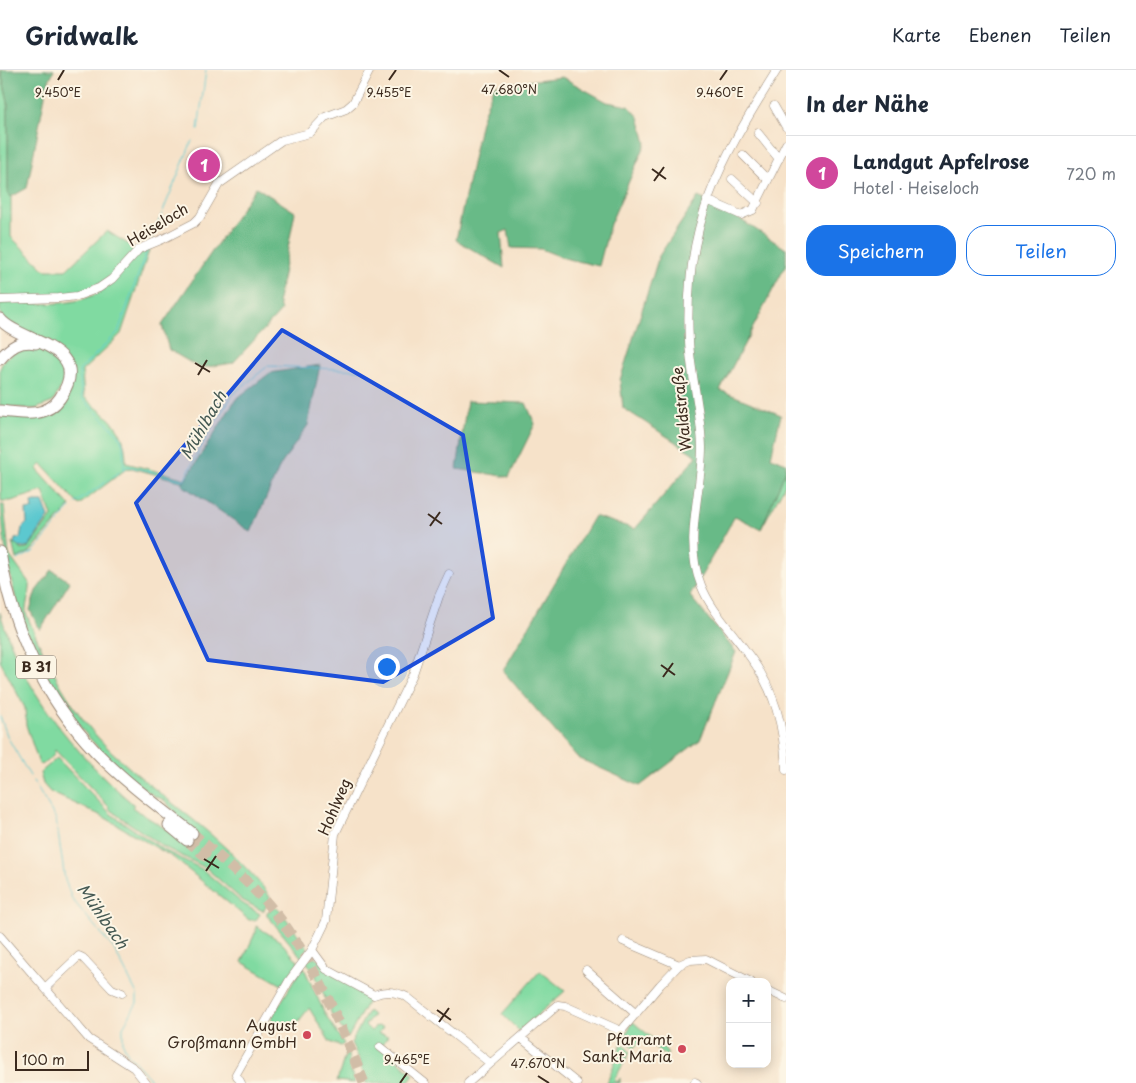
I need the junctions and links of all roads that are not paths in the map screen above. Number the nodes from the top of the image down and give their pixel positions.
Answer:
1 (370, 70) edge
2 (777, 70) edge
3 (774, 106) dead end
4 (786, 127) edge
5 (758, 133) dead end
6 (786, 144) edge
7 (743, 155) dead end
8 (779, 159) junction
9 (732, 179) dead end
10 (768, 180) junction
11 (707, 200) junction
12 (758, 203) junction
13 (2, 300) edge
14 (0, 319) edge
15 (53, 347) junction
16 (0, 359) edge
17 (3, 411) edge
18 (0, 552) edge
19 (449, 574) dead end
20 (0, 592) edge
21 (786, 770) edge
22 (0, 936) edge
23 (623, 941) dead end
24 (312, 950) junction
25 (679, 965) junction
26 (586, 970) dead end
27 (743, 978) edge
28 (45, 988) junction
29 (771, 992) edge
30 (122, 993) dead end
31 (786, 999) edge
32 (636, 1014) junction
33 (521, 1038) junction
34 (380, 1047) dead end
35 (490, 1063) junction
36 (146, 1083) edge
37 (241, 1083) edge
38 (425, 1083) edge
39 (468, 1083) edge
40 (577, 1083) edge

1 - 13 street, Heiseloch
2 - 11 street, Waldstraße
3 - 4 street
5 - 8 street
6 - 8 street
7 - 10 street
8 - 10 street
9 - 12 street
10 - 12 street
11 - 12 street
11 - 21 street, Waldstraße
14 - 15 highway
15 - 16 highway
15 - 17 highway
18 - 20 highway, B 31
19 - 24 street, Hohlweg
22 - 28 street
23 - 25 street
24 - 35 street
24 - 37 street, Hohlweg
25 - 27 street
25 - 32 street
26 - 32 street
28 - 30 street
28 - 36 street
29 - 31 street
32 - 33 street
33 - 35 street
33 - 40 street
34 - 38 street
35 - 39 street

